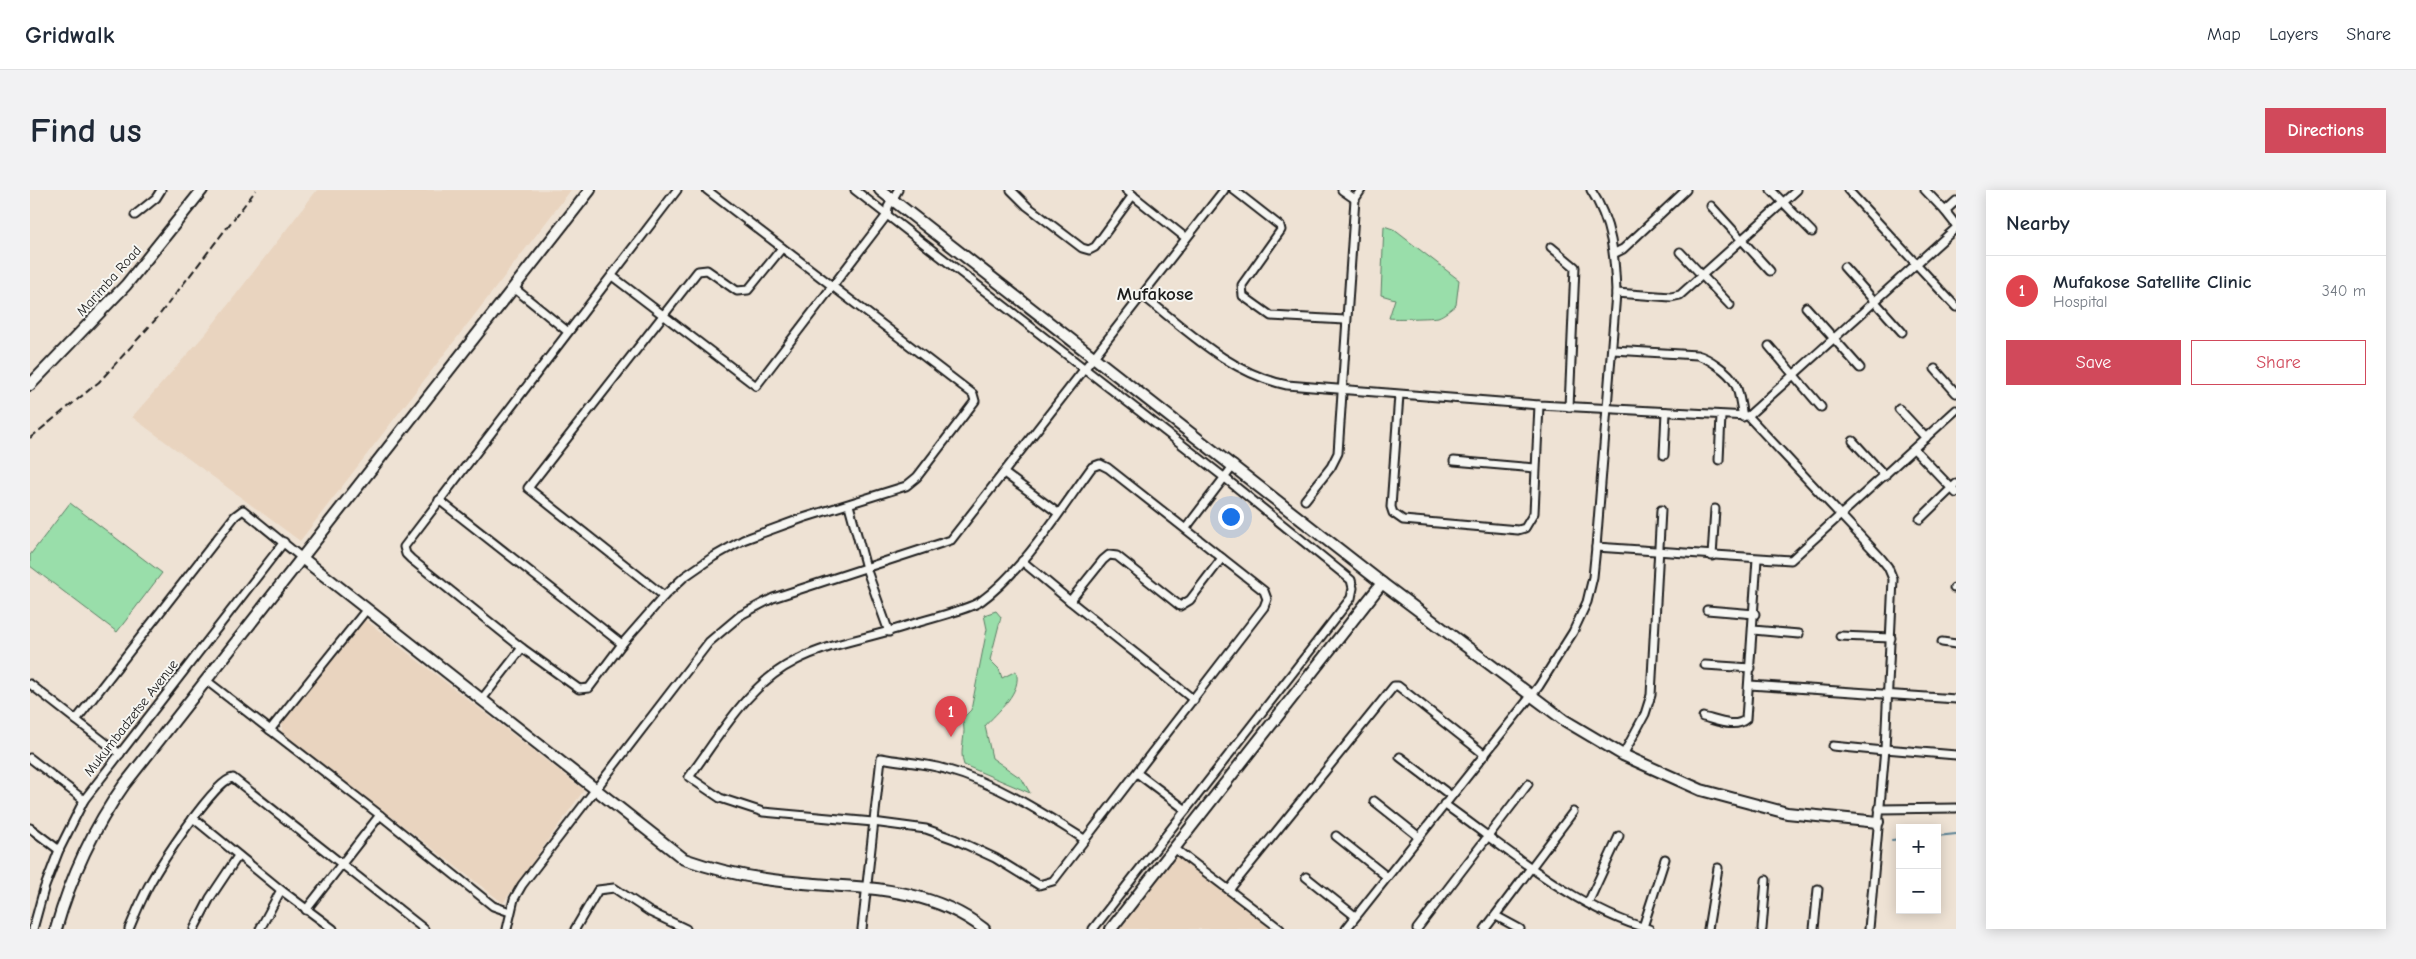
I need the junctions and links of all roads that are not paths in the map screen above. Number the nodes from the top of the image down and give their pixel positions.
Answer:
1 (160, 190) edge
2 (202, 190) edge
3 (590, 190) edge
4 (677, 190) edge
5 (707, 190) edge
6 (855, 190) edge
7 (880, 190) edge
8 (898, 190) edge
9 (1011, 190) edge
10 (1126, 190) edge
11 (1224, 190) edge
12 (1234, 190) edge
13 (1342, 190) edge
14 (1361, 190) edge
15 (1591, 190) edge
16 (1686, 190) edge
17 (1771, 190) edge
18 (1798, 190) edge
19 (1848, 190) edge
20 (1925, 190) edge
21 (1133, 195) junction
22 (1355, 198) junction
23 (892, 199) junction
24 (1956, 200) edge
25 (1783, 202) junction
26 (1711, 206) dead end
27 (1945, 211) junction
28 (135, 215) dead end
29 (887, 215) junction
30 (1956, 227) edge
31 (1812, 232) dead end
32 (1186, 238) junction
33 (1741, 241) junction
34 (1551, 247) dead end
35 (782, 248) junction
36 (1680, 252) dead end
37 (1615, 253) junction
38 (1916, 264) junction
39 (1844, 267) dead end
40 (1770, 272) dead end
41 (612, 276) junction
42 (1702, 276) junction
43 (834, 286) junction
44 (514, 288) junction
45 (1616, 293) junction
46 (1142, 294) junction
47 (1873, 301) junction
48 (1730, 305) dead end
49 (1806, 307) dead end
50 (1956, 307) edge
51 (664, 315) junction
52 (1345, 320) junction
53 (567, 331) junction
54 (1902, 332) dead end
55 (1834, 338) junction
56 (1769, 346) dead end
57 (1613, 350) junction
58 (1094, 357) junction
59 (1085, 368) junction
60 (1860, 368) dead end
61 (1935, 369) dead end
62 (1794, 376) junction
63 (30, 385) edge
64 (1342, 390) junction
65 (1956, 393) edge
66 (1399, 395) junction
67 (1539, 405) junction
68 (1569, 407) junction
69 (1821, 407) dead end
70 (1899, 409) dead end
71 (1608, 410) junction
72 (1956, 410) edge
73 (1666, 412) junction
74 (1721, 416) junction
75 (1746, 417) junction
76 (1926, 438) junction
77 (1853, 441) dead end
78 (1914, 449) junction
79 (1664, 455) dead end
80 (1719, 460) dead end
81 (1454, 461) dead end
82 (1234, 465) junction
83 (1536, 468) junction
84 (1004, 473) junction
85 (1885, 476) junction
86 (1225, 478) junction
87 (1955, 489) edge
88 (439, 500) junction
89 (1305, 500) dead end
90 (849, 505) junction
91 (1715, 509) dead end
92 (1661, 510) dead end
93 (1058, 513) junction
94 (1841, 515) junction
95 (1920, 518) dead end
96 (1186, 528) junction
97 (284, 542) junction
98 (1596, 546) junction
99 (1660, 552) junction
100 (1712, 556) junction
101 (302, 558) junction
102 (1222, 558) junction
103 (1757, 559) junction
104 (1022, 561) junction
105 (866, 568) junction
106 (1382, 583) junction
107 (664, 596) junction
108 (1070, 601) junction
109 (367, 609) junction
110 (1707, 610) dead end
111 (1754, 614) junction
112 (1753, 630) junction
113 (889, 632) junction
114 (1800, 634) dead end
115 (1840, 636) dead end
116 (1890, 638) junction
117 (1942, 642) dead end
118 (622, 644) junction
119 (1956, 644) edge
120 (522, 648) junction
121 (1705, 665) dead end
122 (1751, 668) junction
123 (207, 681) junction
124 (30, 684) edge
125 (1750, 685) junction
126 (1887, 694) junction
127 (1532, 696) junction
128 (1956, 699) edge
129 (482, 700) junction
130 (1194, 700) junction
131 (1704, 717) dead end
132 (76, 720) junction
133 (270, 730) junction
134 (1833, 746) dead end
135 (1884, 750) junction
136 (120, 754) junction
137 (1485, 755) junction
138 (1624, 755) junction
139 (1956, 755) edge
140 (1400, 757) dead end
141 (30, 758) edge
142 (1137, 773) junction
143 (1528, 784) dead end
144 (596, 789) junction
145 (1450, 795) junction
146 (84, 800) junction
147 (1374, 801) dead end
148 (1444, 804) junction
149 (1956, 808) edge
150 (1879, 809) junction
151 (1186, 810) junction
152 (1573, 812) dead end
153 (380, 815) junction
154 (193, 818) junction
155 (873, 822) junction
156 (1878, 822) junction
157 (30, 828) edge
158 (1336, 836) dead end
159 (1418, 836) junction
160 (1619, 836) dead end
161 (1489, 837) junction
162 (1084, 839) junction
163 (1174, 848) junction
164 (59, 850) junction
165 (238, 856) junction
166 (1665, 859) dead end
167 (342, 863) junction
168 (1532, 868) junction
169 (1718, 868) dead end
170 (1386, 876) junction
171 (1306, 877) dead end
172 (1766, 880) dead end
173 (867, 886) junction
174 (1818, 889) dead end
175 (281, 890) junction
176 (1229, 890) junction
177 (1588, 903) junction
178 (306, 910) junction
179 (510, 912) junction
180 (1356, 916) junction
181 (1496, 916) junction
182 (329, 928) edge
183 (1646, 928) edge
184 (33, 929) edge
185 (56, 929) edge
186 (129, 929) edge
187 (194, 929) edge
188 (260, 929) edge
189 (424, 929) edge
190 (506, 929) edge
191 (574, 929) edge
192 (686, 929) edge
193 (862, 929) edge
194 (984, 929) edge
195 (1093, 929) edge
196 (1111, 929) edge
197 (1280, 929) edge
198 (1346, 929) edge
199 (1417, 929) edge
200 (1485, 929) edge
201 (1520, 929) edge
202 (1708, 929) edge
203 (1762, 929) edge
204 (1814, 929) edge
205 (1869, 929) edge

1 - 28 street
2 - 63 street, Marimba Road
3 - 44 street
4 - 41 street
5 - 35 street
6 - 29 street
7 - 23 street
8 - 23 street
9 - 21 street
10 - 21 street
11 - 32 street
12 - 52 street
13 - 22 street
14 - 22 street
15 - 37 street
16 - 37 street
17 - 25 street
18 - 25 street
19 - 38 street
20 - 27 street
21 - 32 street
22 - 52 street
23 - 29 street
23 - 58 street
24 - 27 street
25 - 31 street
25 - 33 street
26 - 33 street
27 - 30 street
29 - 43 street
29 - 59 street
30 - 38 street
32 - 46 street
33 - 40 street
33 - 42 street
34 - 68 street
35 - 43 street
35 - 51 street
36 - 42 street
37 - 45 street
38 - 47 street
38 - 50 street
39 - 47 street
41 - 51 street
41 - 53 street
42 - 45 street
42 - 48 street
43 - 51 street
43 - 90 street
44 - 53 street
44 - 101 street
45 - 57 street
46 - 58 street
46 - 64 street
47 - 54 street
47 - 55 street
49 - 55 street
51 - 107 street
52 - 64 street
53 - 88 street
55 - 60 street
55 - 62 street
56 - 62 street
57 - 71 street
57 - 75 street
58 - 59 street
58 - 82 street
59 - 84 street
59 - 86 street
61 - 65 street
62 - 69 street
62 - 75 street
64 - 66 street
64 - 89 street
66 - 67 street
66 - 83 street
67 - 68 street
67 - 83 street
68 - 71 street
70 - 76 street
71 - 73 street
71 - 98 street
72 - 76 street
73 - 74 street
73 - 79 street
74 - 75 street
74 - 80 street
75 - 94 street
76 - 78 street
77 - 85 street
78 - 85 street
78 - 87 street
81 - 83 street
82 - 86 street
82 - 106 street
84 - 93 street
84 - 105 street
85 - 94 street
86 - 96 street
86 - 151 street
87 - 95 street
88 - 118 street
88 - 120 street
90 - 105 street
90 - 107 street
91 - 100 street
92 - 99 street
93 - 96 street
93 - 104 street
94 - 103 street
94 - 116 street
96 - 102 street
97 - 101 street
97 - 132 street
97 - 136 street, Mukumbadzetse Avenue
98 - 99 street
98 - 127 street
99 - 100 street
99 - 138 street
100 - 103 street
101 - 109 street
101 - 123 street
102 - 108 street
102 - 130 street
103 - 111 street
104 - 108 street
104 - 113 street
105 - 113 street
105 - 144 street
106 - 127 street
106 - 163 street
107 - 118 street
108 - 130 street
109 - 129 street
109 - 133 street
110 - 111 street
111 - 112 street
112 - 114 street
112 - 122 street
113 - 155 street
115 - 116 street
116 - 126 street
117 - 119 street
118 - 120 street
120 - 129 street
121 - 122 street
122 - 125 street
123 - 133 street
123 - 185 street
124 - 132 street
125 - 126 street
125 - 131 street
126 - 128 street
126 - 135 street
127 - 137 street
127 - 138 street
129 - 144 street
130 - 142 street
132 - 136 street
133 - 153 street
134 - 135 street
135 - 139 street
135 - 150 street
136 - 146 street, Mukumbadzetse Avenue
137 - 145 street
137 - 176 street
138 - 156 street
140 - 145 street
141 - 146 street
142 - 151 street
142 - 162 street
143 - 161 street
144 - 173 street
144 - 179 street
145 - 148 street
146 - 164 street, Mukumbadzetse Avenue
147 - 159 street
148 - 159 street
148 - 161 street
149 - 150 street
150 - 156 street
151 - 195 street
152 - 168 street
153 - 167 street
153 - 179 street
154 - 165 street
154 - 167 street
154 - 186 street
155 - 162 street
155 - 162 street
155 - 173 street
156 - 205 street
157 - 164 street
158 - 170 street
159 - 170 street
160 - 177 street
161 - 168 street
161 - 199 street
163 - 176 street
163 - 196 street
164 - 184 street, Mukumbadzetse Avenue
165 - 175 street
165 - 187 street
166 - 183 street
167 - 178 street
167 - 189 street
168 - 177 street
168 - 181 street
169 - 202 street
170 - 180 street
171 - 180 street
172 - 203 street
173 - 193 street
173 - 194 street
174 - 204 street
175 - 178 street
175 - 188 street
176 - 197 street
177 - 183 street
178 - 182 street
179 - 190 street
180 - 198 street
181 - 200 street
181 - 201 street
191 - 192 street

